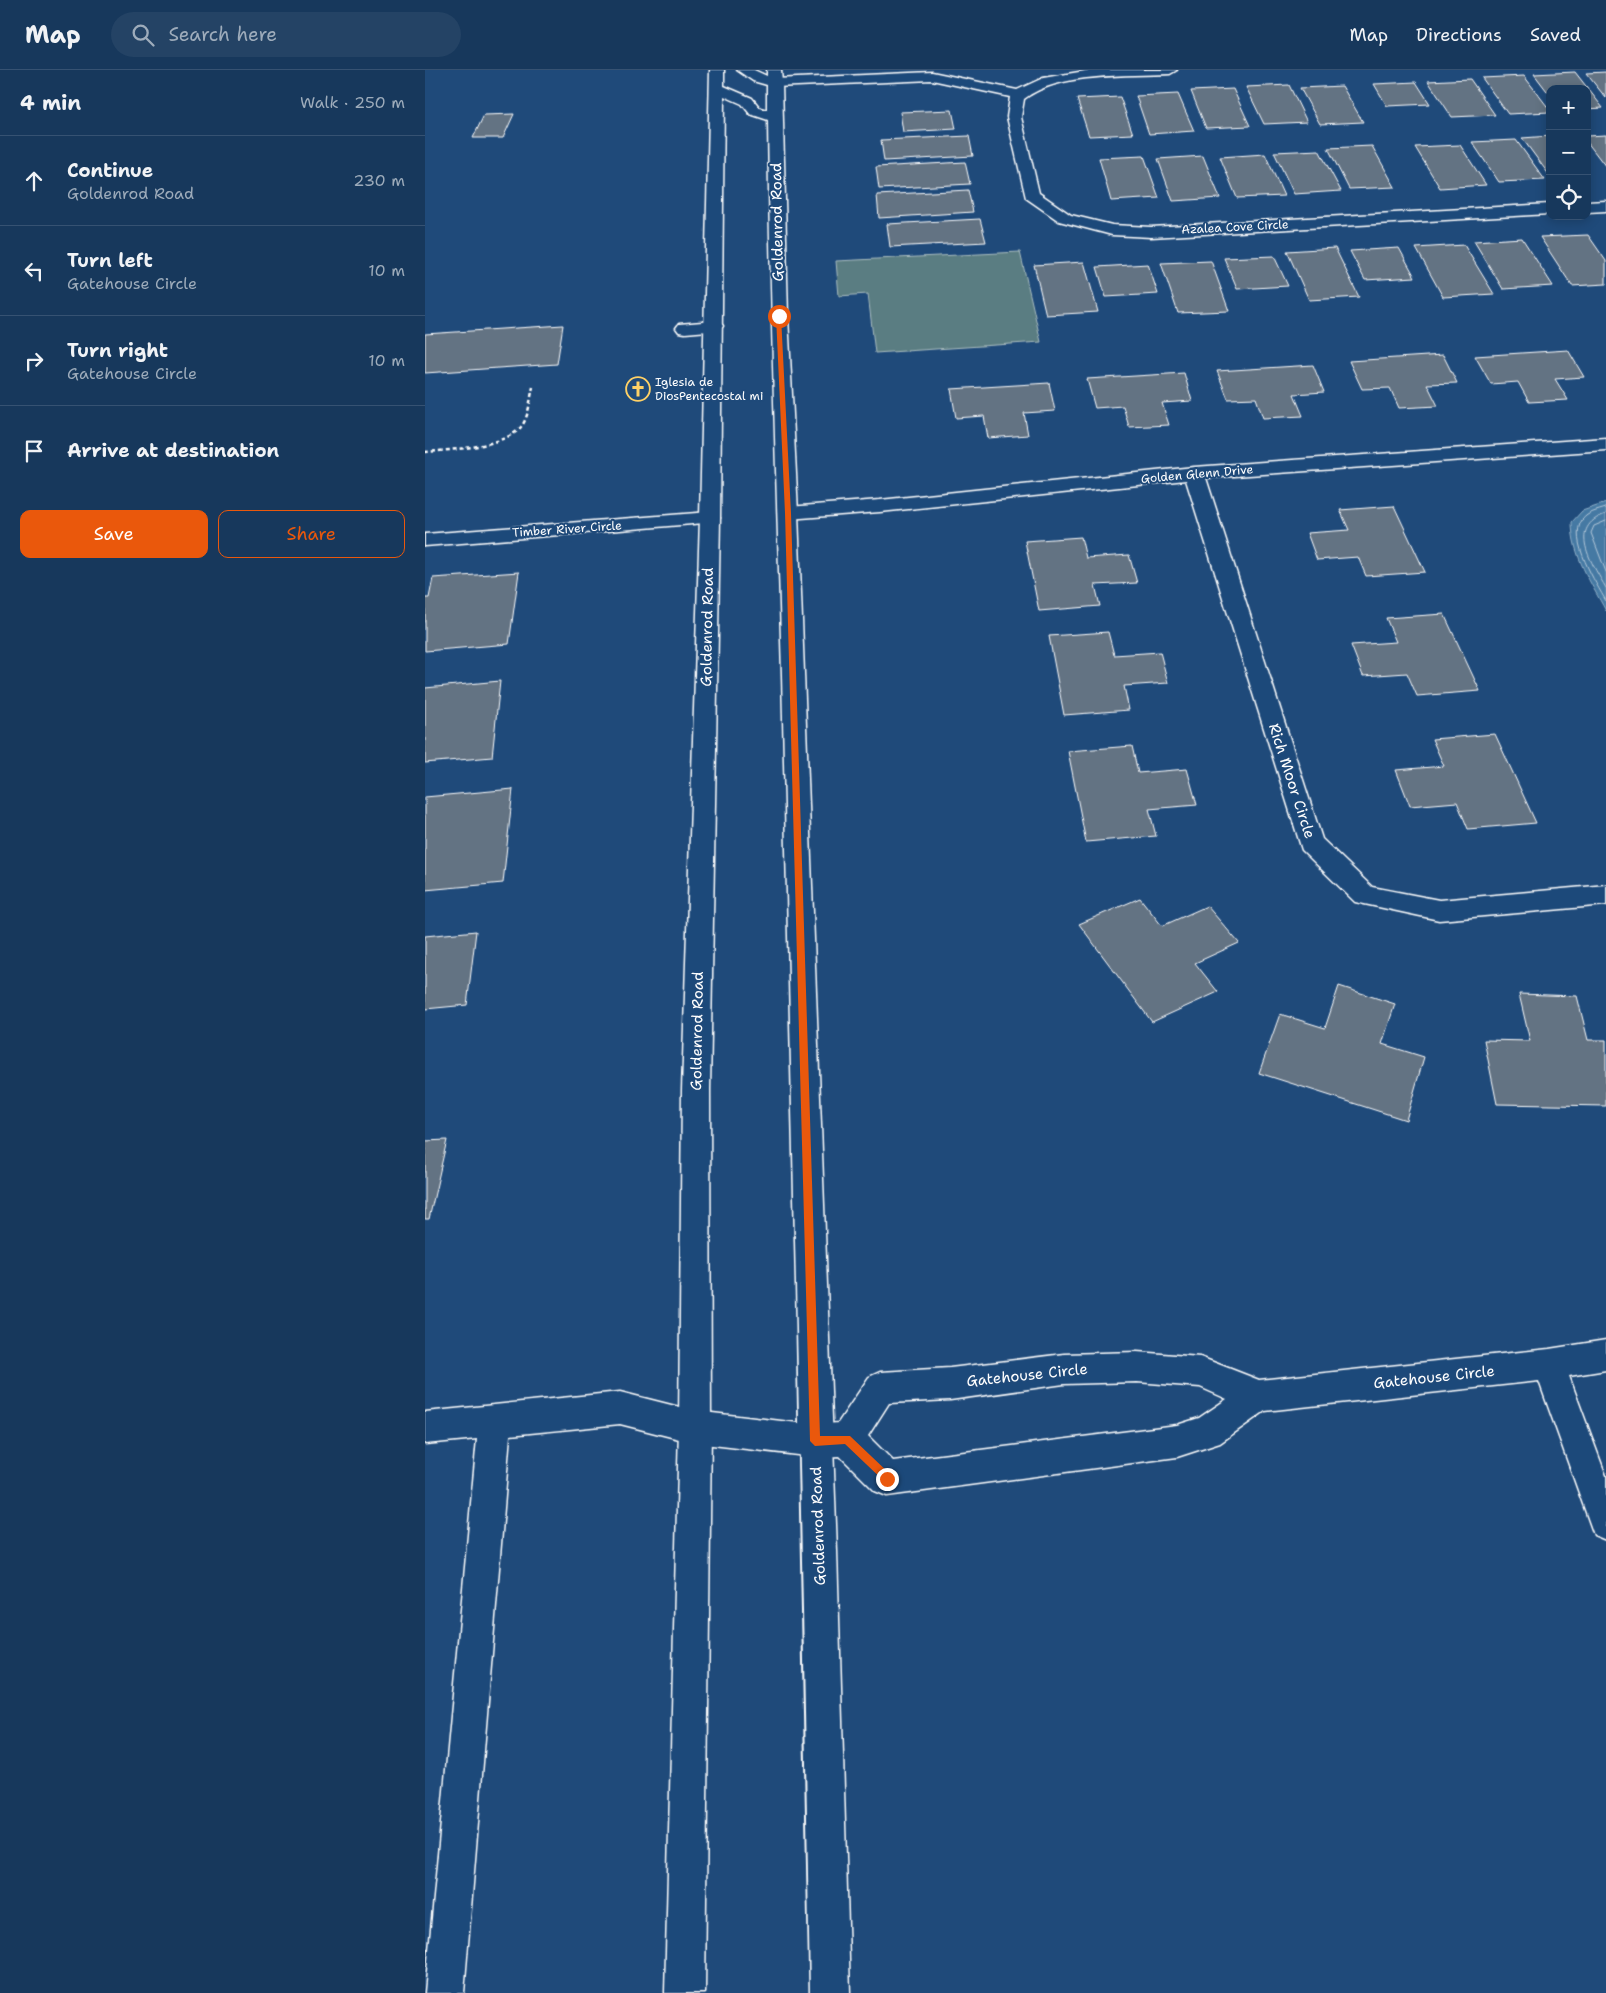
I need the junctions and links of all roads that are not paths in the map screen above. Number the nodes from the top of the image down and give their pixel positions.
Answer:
1 (744, 70) edge
2 (1170, 70) edge
3 (774, 76) edge
4 (716, 79) edge
5 (1019, 95) junction
6 (774, 116) junction
7 (1606, 206) edge
8 (1591, 207) edge
9 (1546, 210) edge
10 (714, 326) junction
11 (685, 328) dead end
12 (1606, 444) edge
13 (1194, 473) junction
14 (788, 513) junction
15 (710, 518) junction
16 (425, 540) edge
17 (1606, 895) edge
18 (1606, 1355) edge
19 (1549, 1364) junction
20 (1259, 1396) junction
21 (495, 1420) junction
22 (695, 1427) junction
23 (425, 1428) edge
24 (831, 1440) junction
25 (1606, 1523) edge
26 (443, 1993) edge
27 (685, 1993) edge
28 (830, 1993) edge

1 - 3 main road
2 - 5 main road
3 - 5 main road
3 - 6 main road, Goldenrod Road
4 - 6 main road
4 - 10 main road, Goldenrod Road
5 - 9 main road, Azalea Cove Circle
6 - 14 main road, Goldenrod Road
7 - 8 main road
10 - 11 main road
10 - 15 main road, Goldenrod Road
12 - 13 main road, Golden Glenn Drive
13 - 14 main road, Golden Glenn Drive
13 - 17 main road, Rich Moor Circle
14 - 24 main road, Goldenrod Road
15 - 16 main road, Timber River Circle
15 - 22 main road, Goldenrod Road
18 - 19 main road, Gatehouse Circle
19 - 20 main road, Gatehouse Circle
19 - 25 main road
20 - 24 main road, Gatehouse Circle
20 - 24 main road, Gatehouse Circle
21 - 22 main road
21 - 23 main road
21 - 26 main road
22 - 24 main road
22 - 27 main road, Goldenrod Road
24 - 28 main road, Goldenrod Road

